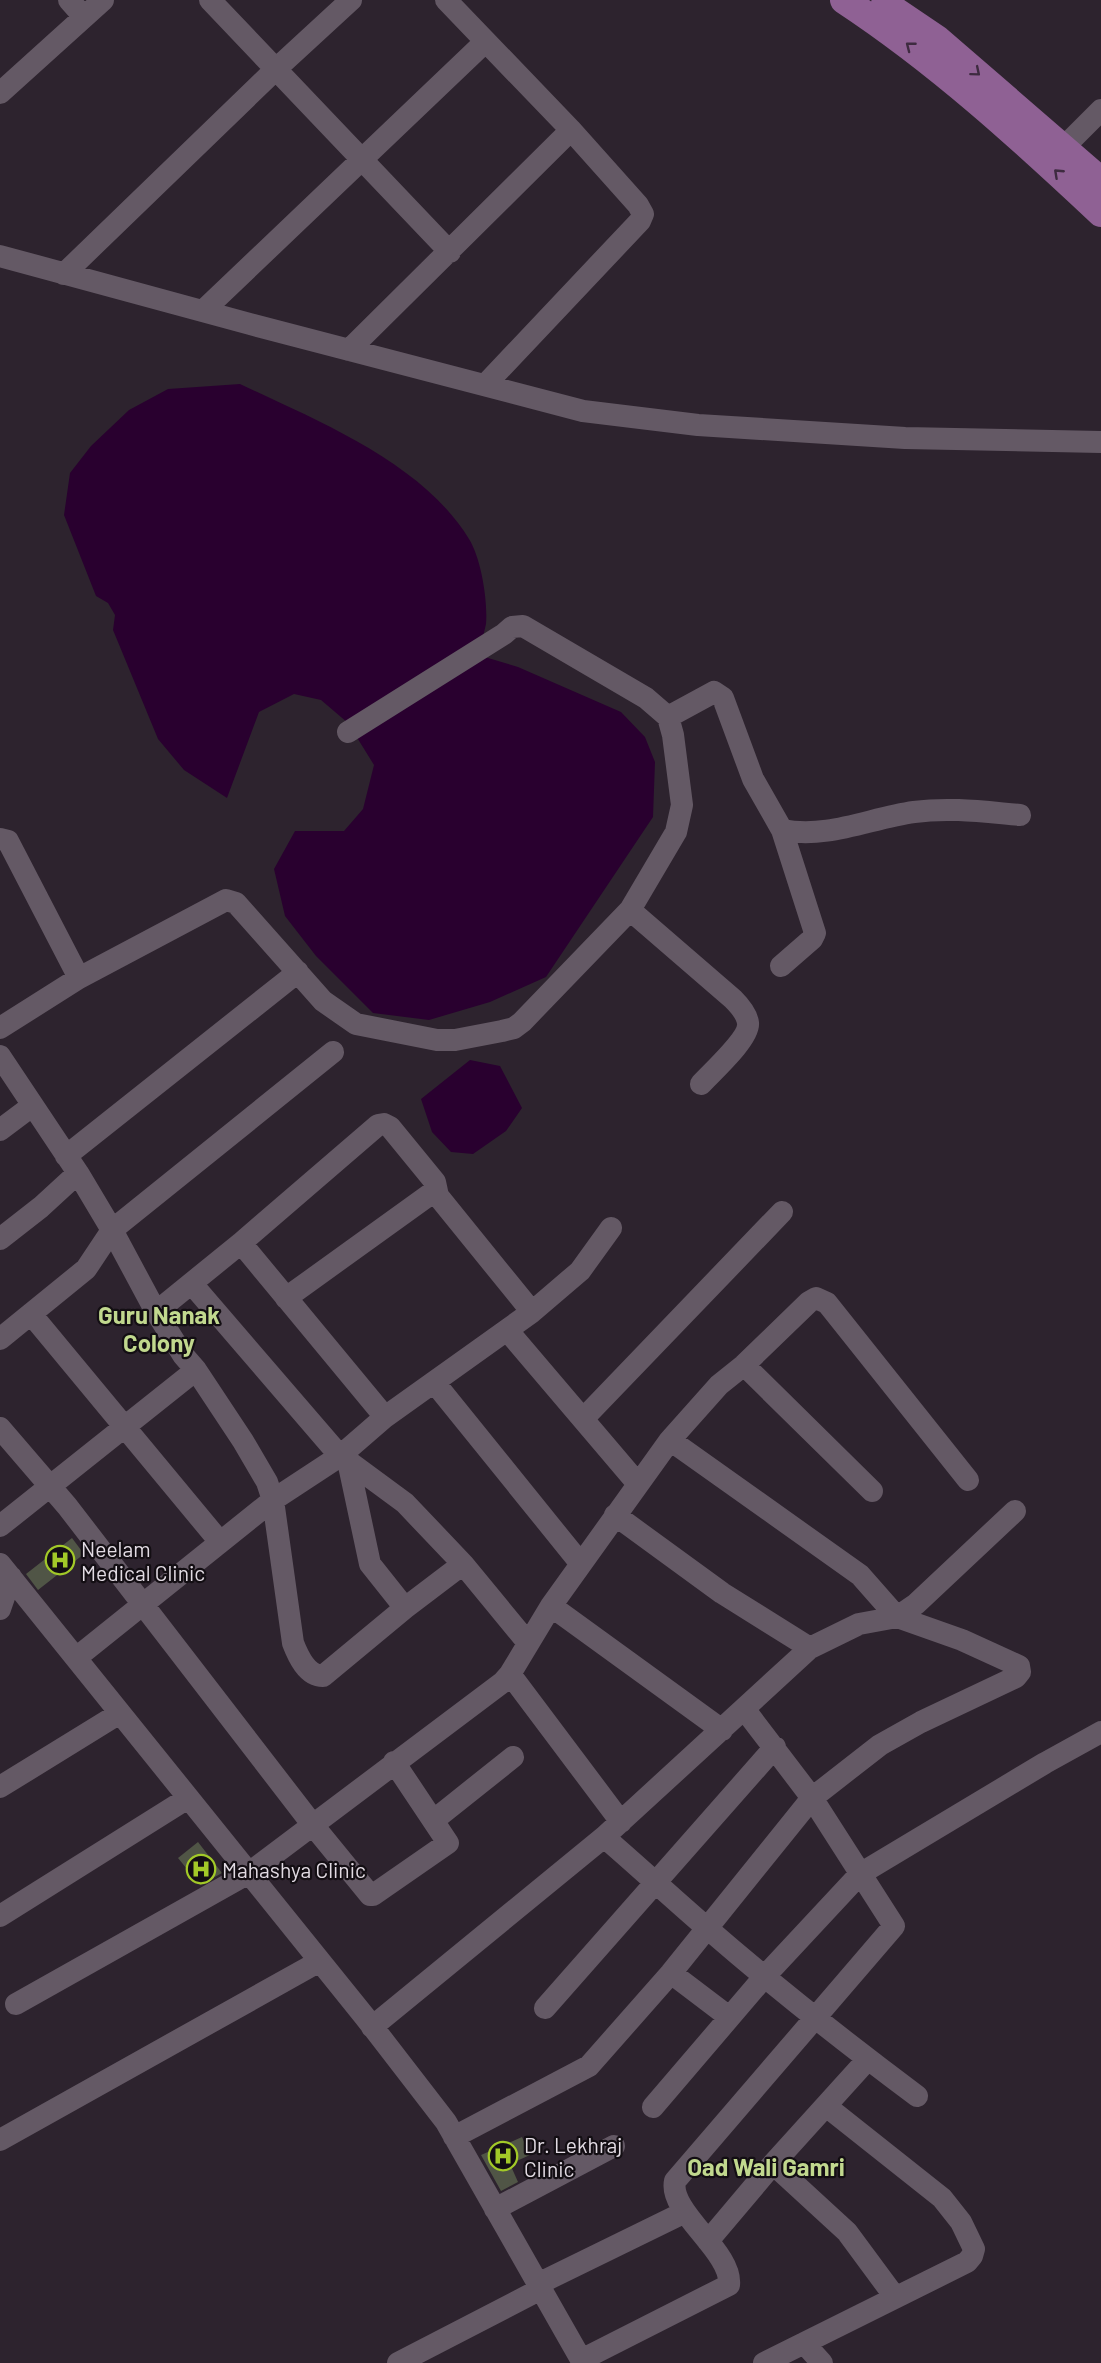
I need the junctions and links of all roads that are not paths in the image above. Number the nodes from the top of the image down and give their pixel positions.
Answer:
1 (69, 0) edge
2 (103, 0) edge
3 (210, 0) edge
4 (446, 0) edge
5 (844, 0) edge
6 (342, 2) edge
7 (895, 4) edge
8 (84, 17) junction
9 (485, 42) junction
10 (276, 69) junction
11 (0, 93) edge
12 (1101, 110) edge
13 (571, 130) junction
14 (1064, 147) junction
15 (362, 160) junction
16 (1101, 181) edge
17 (1101, 213) edge
18 (450, 252) junction
19 (0, 256) edge
20 (64, 274) junction
21 (203, 311) junction
22 (349, 350) junction
23 (485, 385) junction
24 (1101, 442) edge
25 (668, 717) junction
26 (348, 732) dead end
27 (1020, 815) dead end
28 (782, 830) junction
29 (0, 839) edge
30 (630, 910) junction
31 (781, 966) dead end
32 (298, 972) junction
33 (79, 978) junction
34 (0, 1028) edge
35 (333, 1052) dead end
36 (0, 1056) edge
37 (701, 1084) dead end
38 (32, 1106) junction
39 (0, 1130) edge
40 (72, 1165) junction
41 (436, 1190) junction
42 (782, 1212) dead end
43 (611, 1228) dead end
44 (112, 1230) junction
45 (0, 1239) edge
46 (241, 1243) junction
47 (192, 1284) junction
48 (286, 1298) junction
49 (156, 1312) junction
50 (532, 1312) junction
51 (31, 1314) junction
52 (507, 1330) junction
53 (0, 1339) edge
54 (744, 1365) junction
55 (196, 1370) junction
56 (434, 1382) junction
57 (385, 1418) junction
58 (583, 1419) junction
59 (124, 1427) junction
60 (0, 1428) edge
61 (670, 1440) junction
62 (344, 1458) junction
63 (968, 1480) dead end
64 (638, 1484) junction
65 (51, 1485) junction
66 (872, 1491) dead end
67 (273, 1500) junction
68 (1015, 1511) dead end
69 (615, 1515) junction
70 (0, 1526) edge
71 (220, 1542) junction
72 (463, 1564) junction
73 (581, 1564) junction
74 (5, 1570) edge
75 (143, 1604) junction
76 (551, 1606) junction
77 (0, 1608) edge
78 (405, 1608) junction
79 (897, 1617) junction
80 (528, 1643) junction
81 (810, 1648) junction
82 (76, 1658) junction
83 (510, 1674) junction
84 (745, 1710) junction
85 (120, 1713) junction
86 (722, 1730) junction
87 (1101, 1732) edge
88 (775, 1747) junction
89 (513, 1757) dead end
90 (394, 1762) junction
91 (0, 1787) edge
92 (188, 1798) junction
93 (812, 1798) junction
94 (435, 1820) junction
95 (312, 1824) junction
96 (612, 1830) junction
97 (249, 1873) junction
98 (861, 1874) junction
99 (656, 1880) junction
100 (0, 1916) edge
101 (706, 1928) junction
102 (320, 1961) junction
103 (671, 1973) junction
104 (765, 1976) junction
105 (16, 2004) dead end
106 (545, 2008) dead end
107 (729, 2017) junction
108 (816, 2017) junction
109 (372, 2027) junction
110 (868, 2059) junction
111 (917, 2096) dead end
112 (826, 2106) junction
113 (653, 2107) dead end
114 (454, 2137) junction
115 (0, 2140) edge
116 (614, 2146) dead end
117 (773, 2164) junction
118 (495, 2209) junction
119 (685, 2212) junction
120 (708, 2241) junction
121 (539, 2286) junction
122 (895, 2297) junction
123 (804, 2343) junction
124 (582, 2361) edge
125 (398, 2363) edge
126 (764, 2363) edge
127 (822, 2363) edge

1 - 8 street
2 - 8 street
3 - 10 street
4 - 9 street
17 -> 5 main road
6 - 10 street
7 -> 14 main road
8 - 11 street
9 - 13 street
9 - 15 street
10 - 15 street
10 - 20 street
12 - 14 street
13 - 18 street
13 - 23 street
14 - 16 main road
15 - 18 street
15 - 21 street
18 - 22 street
19 - 20 street
20 - 21 street
21 - 22 street
22 - 23 street
23 - 24 street
25 - 26 street
25 - 28 street
25 - 30 street
27 - 28 street
28 - 31 street
29 - 33 street
30 - 32 street
30 - 37 street
32 - 33 street
32 - 40 street
33 - 34 street
35 - 44 street
36 - 38 street
38 - 39 street
38 - 40 street
40 - 44 street
40 - 45 street
41 - 46 street
41 - 48 street
41 - 50 street
42 - 58 street
43 - 50 street
44 - 49 street
44 - 51 street
46 - 47 street
46 - 48 street
47 - 49 street
47 - 62 street
48 - 57 street
49 - 55 street
50 - 52 street
51 - 53 street
51 - 59 street
52 - 56 street
52 - 58 street
54 - 61 street
54 - 63 street
54 - 66 street
55 - 59 street
55 - 67 street
56 - 57 street
56 - 73 street
57 - 62 street
58 - 64 street
59 - 65 street
59 - 71 street
60 - 65 street
61 - 64 street
61 - 79 street
62 - 67 street
62 - 72 street
62 - 78 street
64 - 69 street
65 - 70 street
65 - 75 street
67 - 71 street
67 - 78 street
68 - 79 street
69 - 73 street
69 - 81 street
71 - 75 street
72 - 78 street
72 - 80 street
73 - 76 street
74 - 77 street
74 - 82 street
75 - 82 street
75 - 95 street
76 - 80 street
76 - 86 street
79 - 81 street
79 - 93 street
80 - 83 street
81 - 84 street
82 - 85 street
83 - 90 street
83 - 96 street
84 - 86 street
84 - 88 street
85 - 91 street
85 - 92 street
86 - 96 street
87 - 98 street
88 - 93 street
88 - 99 street
89 - 94 street
90 - 94 street
90 - 95 street
92 - 97 street
92 - 100 street
93 - 98 street
93 - 101 street
94 - 95 street
95 - 97 street
96 - 99 street
96 - 109 street
97 - 102 street
97 - 105 street
98 - 104 street
98 - 108 street
99 - 101 street
99 - 106 street
101 - 103 street
101 - 104 street
102 - 109 street
102 - 115 street
103 - 107 street
103 - 114 street
104 - 107 street
104 - 108 street
107 - 113 street
108 - 110 street
108 - 119 street
109 - 114 street
110 - 111 street
110 - 112 street
112 - 117 street
112 - 122 street
114 - 118 street
116 - 118 street
117 - 120 street
117 - 122 street
118 - 121 street
119 - 120 street
119 - 121 street
120 - 124 street
121 - 124 street
121 - 125 street
122 - 123 street
123 - 126 street
123 - 127 street

